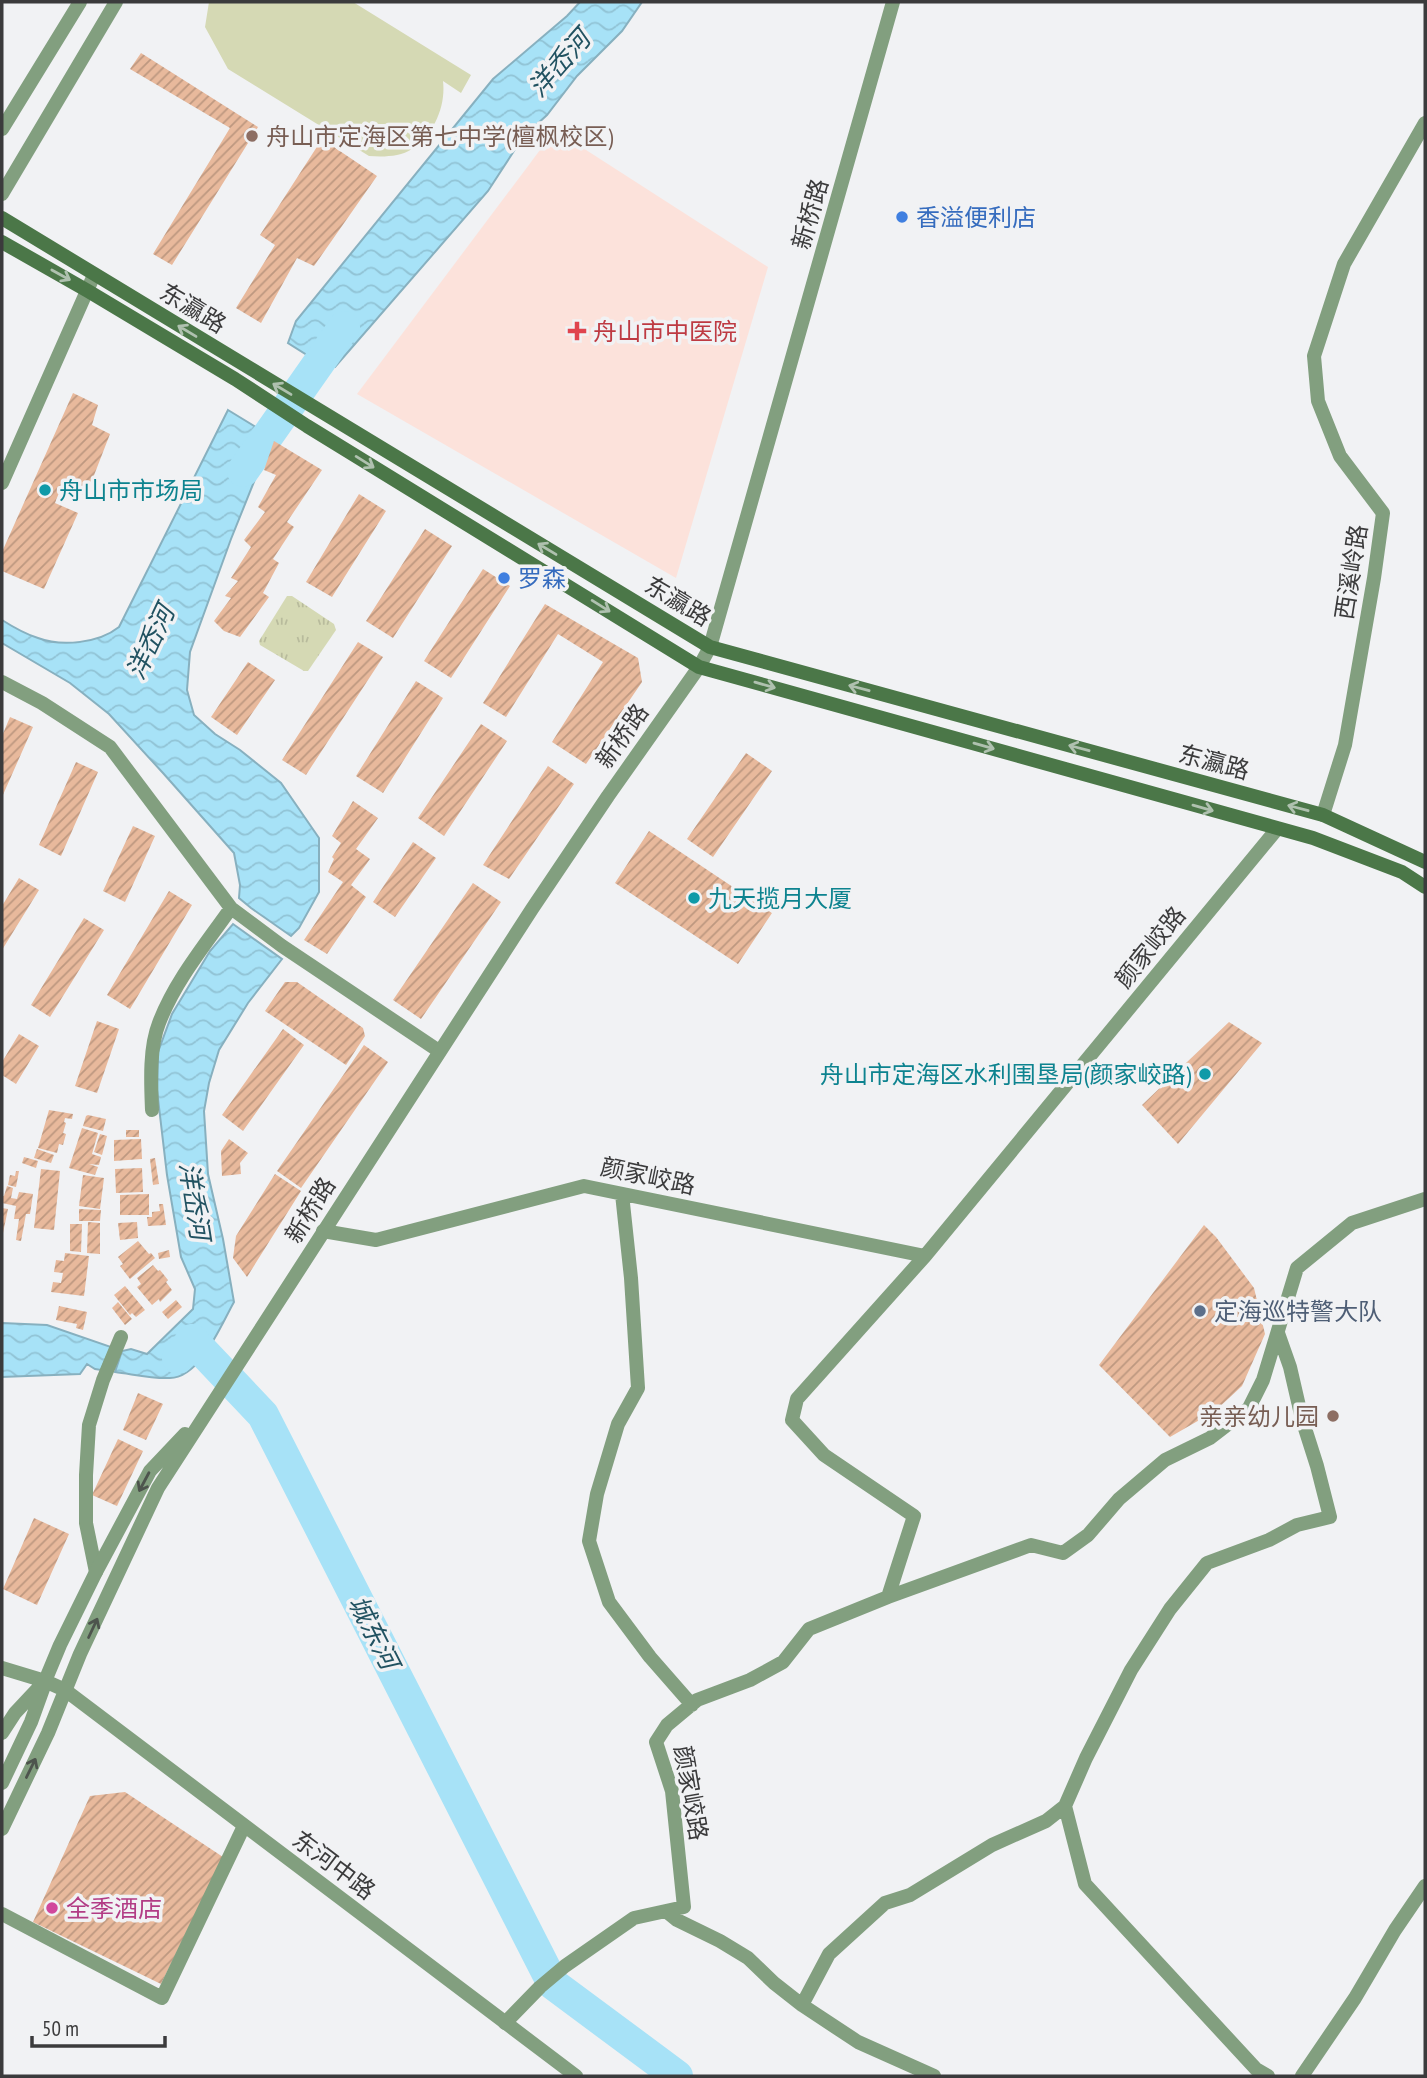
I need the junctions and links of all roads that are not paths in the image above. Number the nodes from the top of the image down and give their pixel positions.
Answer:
1 (80, 2) edge
2 (116, 2) edge
3 (893, 2) edge
4 (1425, 123) edge
5 (2, 129) edge
6 (2, 194) edge
7 (2, 218) edge
8 (2, 242) edge
9 (94, 275) junction
10 (88, 291) junction
11 (2, 483) edge
12 (710, 647) junction
13 (699, 667) junction
14 (2, 682) edge
15 (1323, 815) junction
16 (1277, 829) junction
17 (1425, 862) edge
18 (1425, 887) edge
19 (231, 908) junction
20 (439, 1051) junction
21 (152, 1110) dead end
22 (622, 1194) junction
23 (1425, 1199) edge
24 (323, 1231) junction
25 (925, 1256) junction
26 (1278, 1333) junction
27 (121, 1337) dead end
28 (206, 1413) junction
29 (96, 1572) junction
30 (888, 1597) junction
31 (2, 1668) edge
32 (45, 1681) junction
33 (65, 1690) junction
34 (692, 1704) junction
35 (2, 1732) edge
36 (2, 1783) edge
37 (1065, 1807) junction
38 (244, 1826) junction
39 (2, 1829) edge
40 (1425, 1886) edge
41 (666, 1911) junction
42 (2, 1914) edge
43 (802, 2005) junction
44 (505, 2022) junction
45 (576, 2076) edge
46 (934, 2076) edge
47 (1268, 2076) edge
48 (1302, 2076) edge

1 - 5 street
2 - 6 street
3 - 12 street, 新桥路
4 - 15 street, 西溪岭路
7 - 9 main road, 东瀛路
8 -> 10 main road, 东瀛路
9 - 10 street
12 -> 9 main road, 东瀛路
10 - 11 street
10 -> 13 main road, 东瀛路
12 - 13 street, 新桥路
15 -> 12 main road, 东瀛路
13 -> 16 main road, 东瀛路
13 - 20 street, 新桥路
14 - 19 street
15 - 17 main road, 东瀛路
16 - 18 main road, 东瀛路
16 - 25 street, 颜家峧路
19 - 20 street
19 - 21 street
20 - 24 street, 新桥路
22 - 24 street, 颜家峧路
22 - 25 street, 颜家峧路
22 - 34 street
23 - 26 street
24 - 28 street, 新桥路
25 - 30 street, 颜家峧路
26 - 30 street
26 - 37 street
27 - 29 street
28 -> 29 street, 新桥路
33 -> 28 street, 新桥路
29 - 32 street, 新桥路
30 - 34 street, 颜家峧路
31 - 32 street, 东河中路
32 - 33 street, 东河中路
32 - 35 street, 新桥路
32 - 36 street
33 - 38 street, 东河中路
39 -> 33 street, 新桥路
34 - 41 street, 颜家峧路
37 - 43 street
37 - 47 street
38 - 42 street
38 - 44 street, 东河中路
40 - 48 street
41 - 43 street
41 - 44 street
43 - 46 street
44 - 45 street, 东河中路

